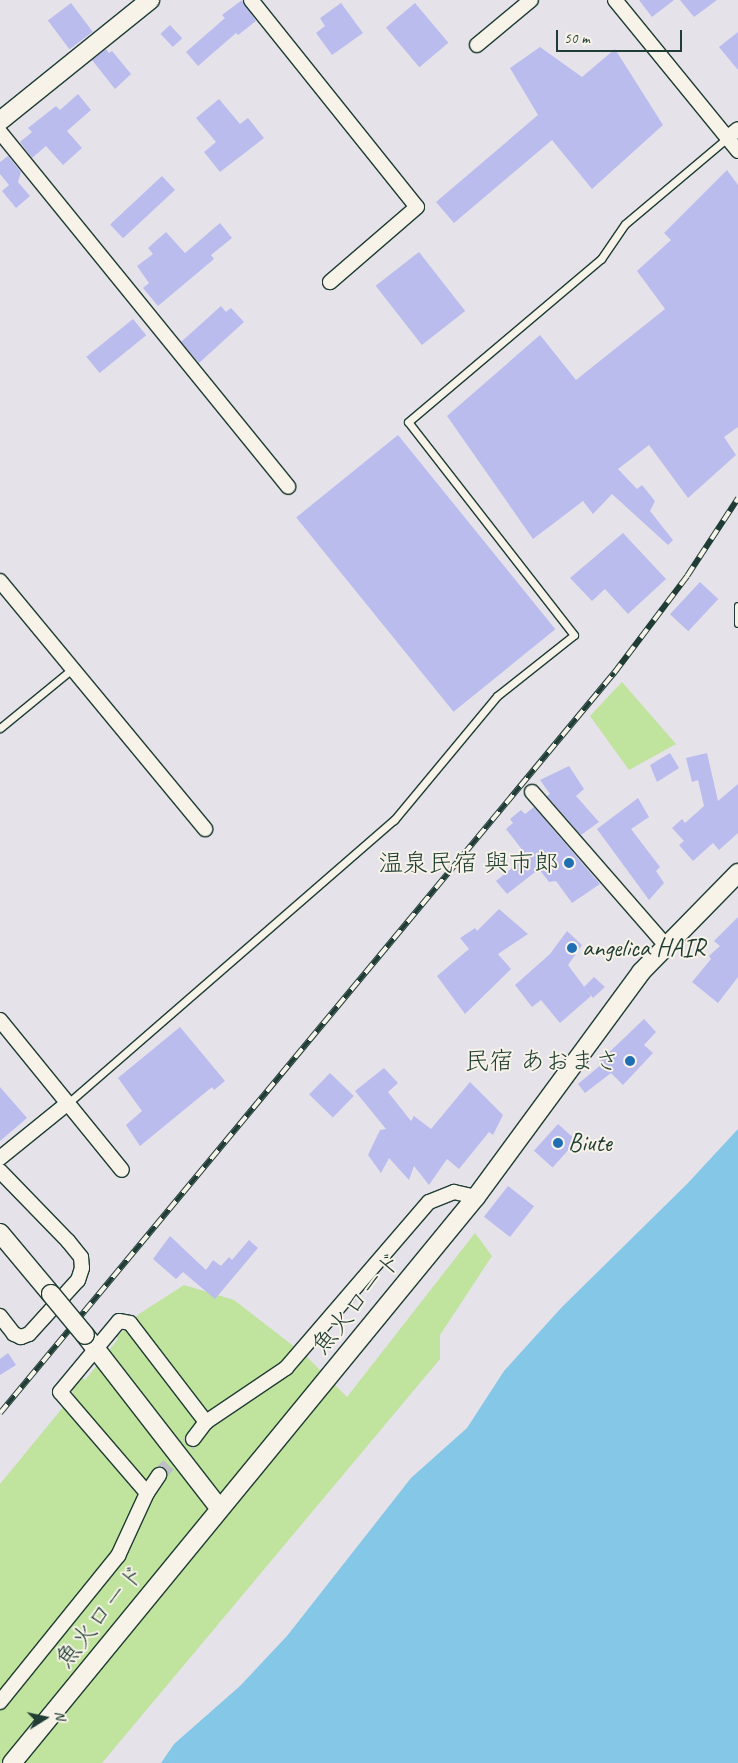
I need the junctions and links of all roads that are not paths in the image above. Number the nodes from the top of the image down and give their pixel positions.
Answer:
1 (150, 0) edge
2 (251, 0) edge
3 (532, 0) edge
4 (615, 0) edge
5 (476, 45) dead end
6 (0, 121) edge
7 (0, 132) edge
8 (733, 133) edge
9 (738, 151) edge
10 (330, 282) dead end
11 (288, 488) dead end
12 (0, 581) edge
13 (738, 606) edge
14 (738, 624) edge
15 (72, 669) junction
16 (0, 728) edge
17 (532, 792) dead end
18 (204, 829) dead end
19 (738, 873) edge
20 (666, 947) junction
21 (0, 1020) edge
22 (68, 1104) junction
23 (0, 1158) edge
24 (0, 1170) edge
25 (122, 1170) dead end
26 (476, 1197) junction
27 (0, 1233) edge
28 (0, 1316) edge
29 (97, 1350) junction
30 (206, 1422) junction
31 (193, 1439) tunnel mouth
32 (159, 1476) tunnel mouth
33 (147, 1493) junction
34 (219, 1508) junction
35 (0, 1702) edge
36 (12, 1763) edge

1 - 6 street
2 - 10 street
3 - 5 street
4 - 8 street
7 - 11 street
8 - 9 street
8 - 22 lane
12 - 15 street
13 - 14 lane
15 - 16 lane
15 - 18 street
17 - 20 street
19 - 20 street, 魚火ロード
20 - 26 street, 魚火ロード
21 - 22 street
22 - 23 street
22 - 25 street
24 - 28 street
26 - 30 street
26 - 34 street, 魚火ロード
27 - 29 street, bridge
29 - 30 street
29 - 33 street
29 - 34 street
30 - 31 street
32 - 33 street
33 - 35 street
34 - 36 street, 魚火ロード

